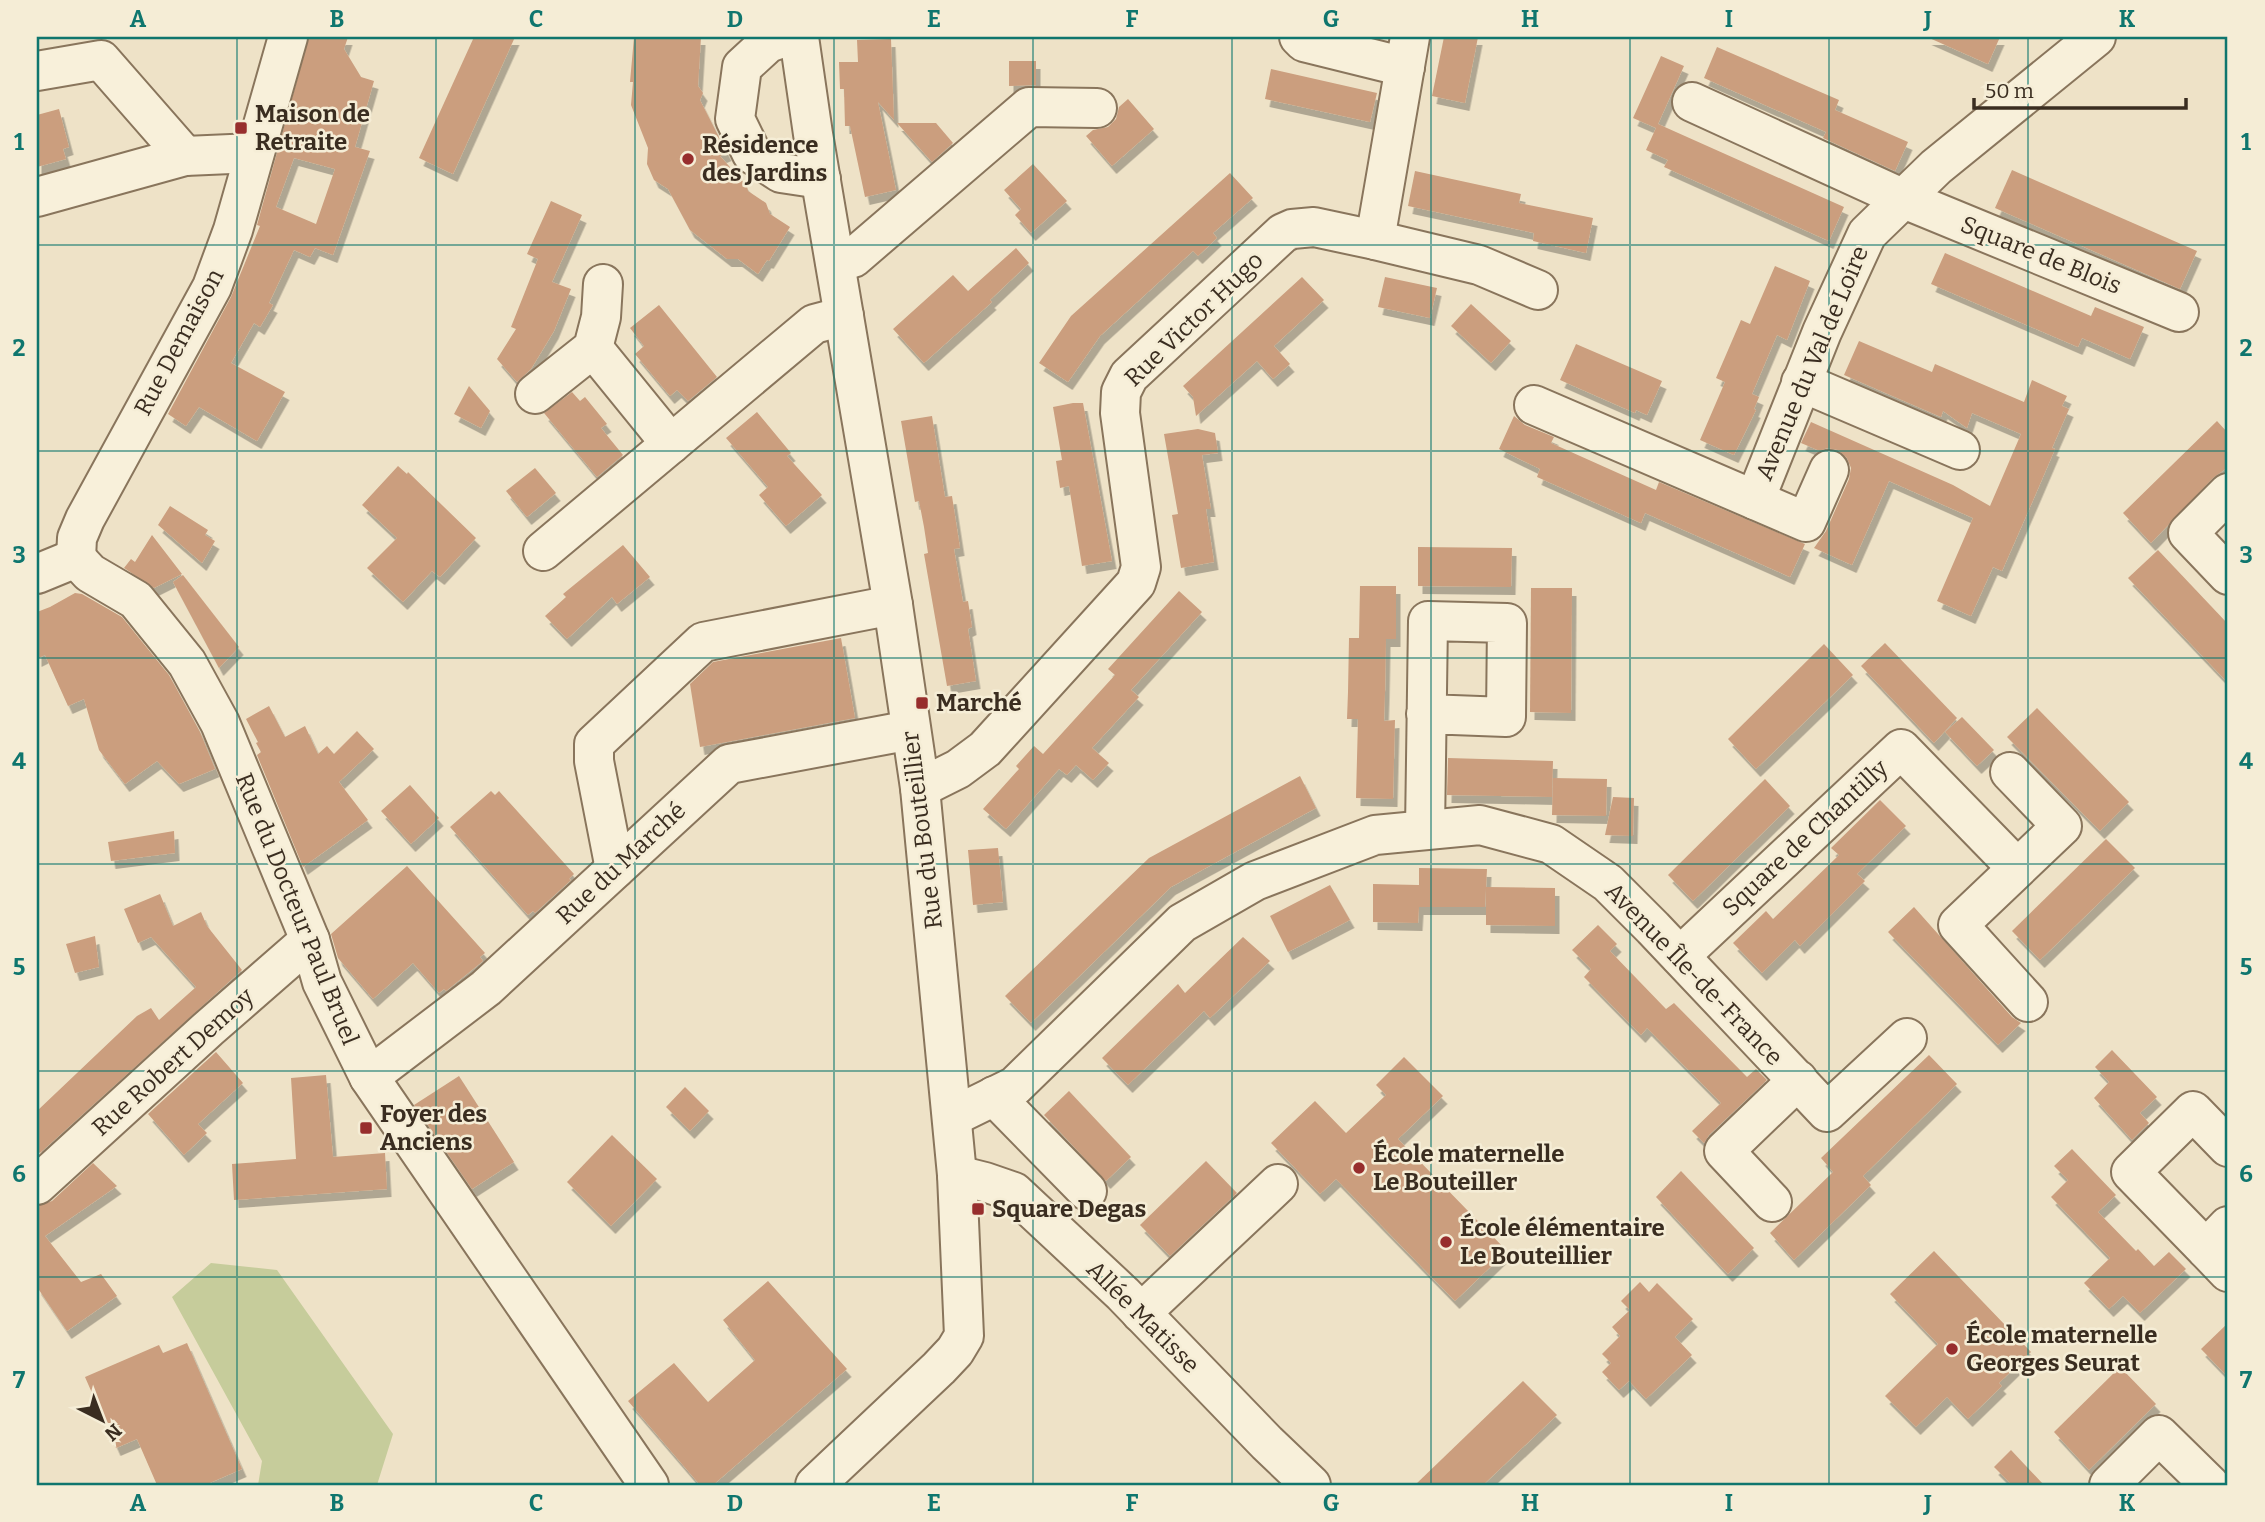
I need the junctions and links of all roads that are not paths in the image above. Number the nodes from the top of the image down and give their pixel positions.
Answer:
1 (288, 37) edge
2 (785, 37) edge
3 (799, 37) edge
4 (1299, 37) edge
5 (2082, 41) edge
6 (1408, 52) edge
7 (37, 71) edge
8 (1692, 102) dead end
9 (1097, 108) dead end
10 (254, 153) junction
11 (185, 156) junction
12 (821, 179) junction
13 (37, 197) edge
14 (1904, 199) junction
15 (1375, 240) junction
16 (835, 261) junction
17 (603, 284) dead end
18 (1538, 290) dead end
19 (2179, 312) dead end
20 (844, 316) junction
21 (593, 348) junction
22 (1801, 382) junction
23 (534, 394) dead end
24 (1534, 405) dead end
25 (671, 444) junction
26 (1960, 450) dead end
27 (1829, 470) dead end
28 (2228, 494) edge
29 (1755, 500) junction
30 (543, 551) dead end
31 (76, 558) junction
32 (37, 574) edge
33 (2228, 575) edge
34 (893, 605) junction
35 (1426, 714) dead end
36 (911, 730) junction
37 (2010, 772) dead end
38 (920, 788) junction
39 (1424, 830) junction
40 (2017, 868) junction
41 (615, 869) junction
42 (310, 940) junction
43 (1680, 956) junction
44 (2028, 1002) dead end
45 (1907, 1038) dead end
46 (369, 1077) junction
47 (1798, 1080) junction
48 (993, 1096) junction
49 (952, 1116) junction
50 (2228, 1147) edge
51 (957, 1175) junction
52 (39, 1179) edge
53 (1278, 1184) dead end
54 (1087, 1191) dead end
55 (1772, 1202) dead end
56 (2221, 1249) edge
57 (1141, 1313) junction
58 (649, 1485) edge
59 (816, 1485) edge
60 (1311, 1485) edge
61 (2109, 1485) edge
62 (2210, 1485) edge

1 - 10 street, Rue Demaison
2 - 12 street
3 - 12 street, Rue du Bouteillier
4 - 6 street
5 - 14 street, Avenue du Val de Loire
6 - 15 street
7 - 11 street
8 - 14 street, Square de Blois
9 - 16 street
10 - 11 street
10 - 31 street, Rue Demaison
11 - 13 street
12 - 16 street, Rue du Bouteillier
14 - 19 street, Square de Blois
14 - 22 street, Avenue du Val de Loire
15 - 18 street, Rue Victor Hugo
15 - 38 street, Rue Victor Hugo
16 - 20 street, Rue du Bouteillier
17 - 21 street
20 - 25 street
20 - 34 street, Rue du Bouteillier
21 - 23 street
21 - 25 street
22 - 26 street
22 - 29 street, Avenue du Val de Loire
24 - 29 street
25 - 30 street
27 - 29 street
28 - 33 street
31 - 32 street
31 - 42 street, Rue du Docteur Paul Bruel
34 - 36 street, Rue du Bouteillier
34 - 41 street
35 - 39 street
36 - 38 street, Rue du Bouteillier
36 - 41 street, Rue du Marché
37 - 40 street
38 - 49 street, Rue du Bouteillier
39 - 43 street, Avenue Île-de-France
39 - 48 street, Avenue Île-de-France
40 - 43 street, Square de Chantilly
40 - 44 street
41 - 46 street, Rue du Marché
42 - 46 street, Rue du Docteur Paul Bruel
42 - 52 street, Rue Robert Demoy
43 - 47 street, Avenue Île-de-France
45 - 47 street, Avenue Île-de-France
46 - 58 street, Rue du Docteur Paul Bruel
47 - 55 street
48 - 49 street, Avenue Île-de-France
48 - 54 street
49 - 51 street, Rue du Bouteillier
50 - 56 street
51 - 57 street, Allée Matisse
51 - 59 street, Rue du Bouteillier
53 - 57 street
57 - 60 street, Allée Matisse
61 - 62 street

